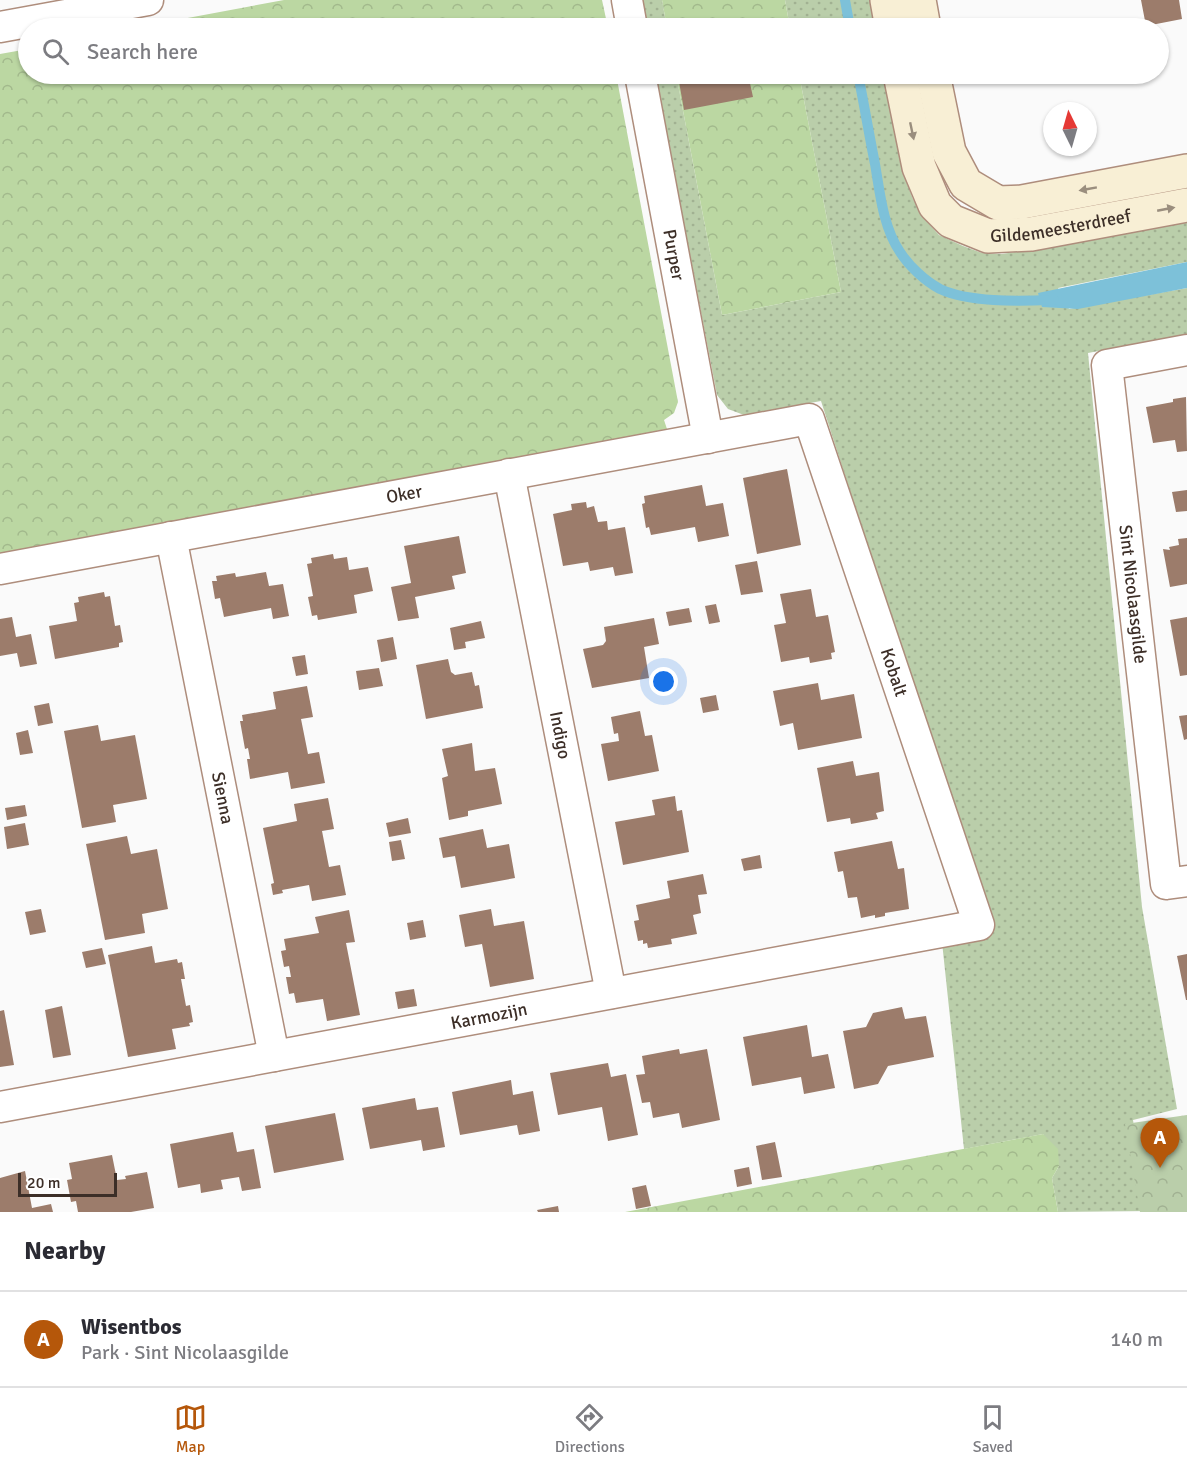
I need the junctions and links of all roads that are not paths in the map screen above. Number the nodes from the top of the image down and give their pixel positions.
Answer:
1 (147, 0) edge
2 (627, 0) edge
3 (887, 0) edge
4 (919, 0) edge
5 (49, 18) edge
6 (630, 18) edge
7 (890, 18) edge
8 (922, 18) edge
9 (18, 24) edge
10 (0, 27) edge
11 (642, 84) edge
12 (902, 84) edge
13 (935, 84) edge
14 (1187, 171) edge
15 (1187, 205) edge
16 (1187, 350) edge
17 (810, 419) joint
18 (708, 438) junction
19 (510, 474) junction
20 (171, 537) junction
21 (0, 569) edge
22 (1187, 881) edge
23 (979, 925) joint
24 (611, 993) junction
25 (274, 1056) junction
26 (0, 1107) edge

1 - 5 street
2 - 6 street
3 - 7 street
4 - 8 street
9 - 10 street
11 - 18 street, Purper
12 -> 15 street, Gildemeesterdreef
14 -> 13 street, Gildemeesterdreef
16 - 22 street, Sint Nicolaasgilde
17 - 18 street, Oker
17 - 23 street, Kobalt
18 - 19 street, Oker
19 - 20 street, Oker
19 - 24 street, Indigo
20 - 21 street, Oker
20 - 25 street, Sienna
23 - 24 street, Karmozijn
24 - 25 street, Karmozijn
25 - 26 street, Karmozijn

